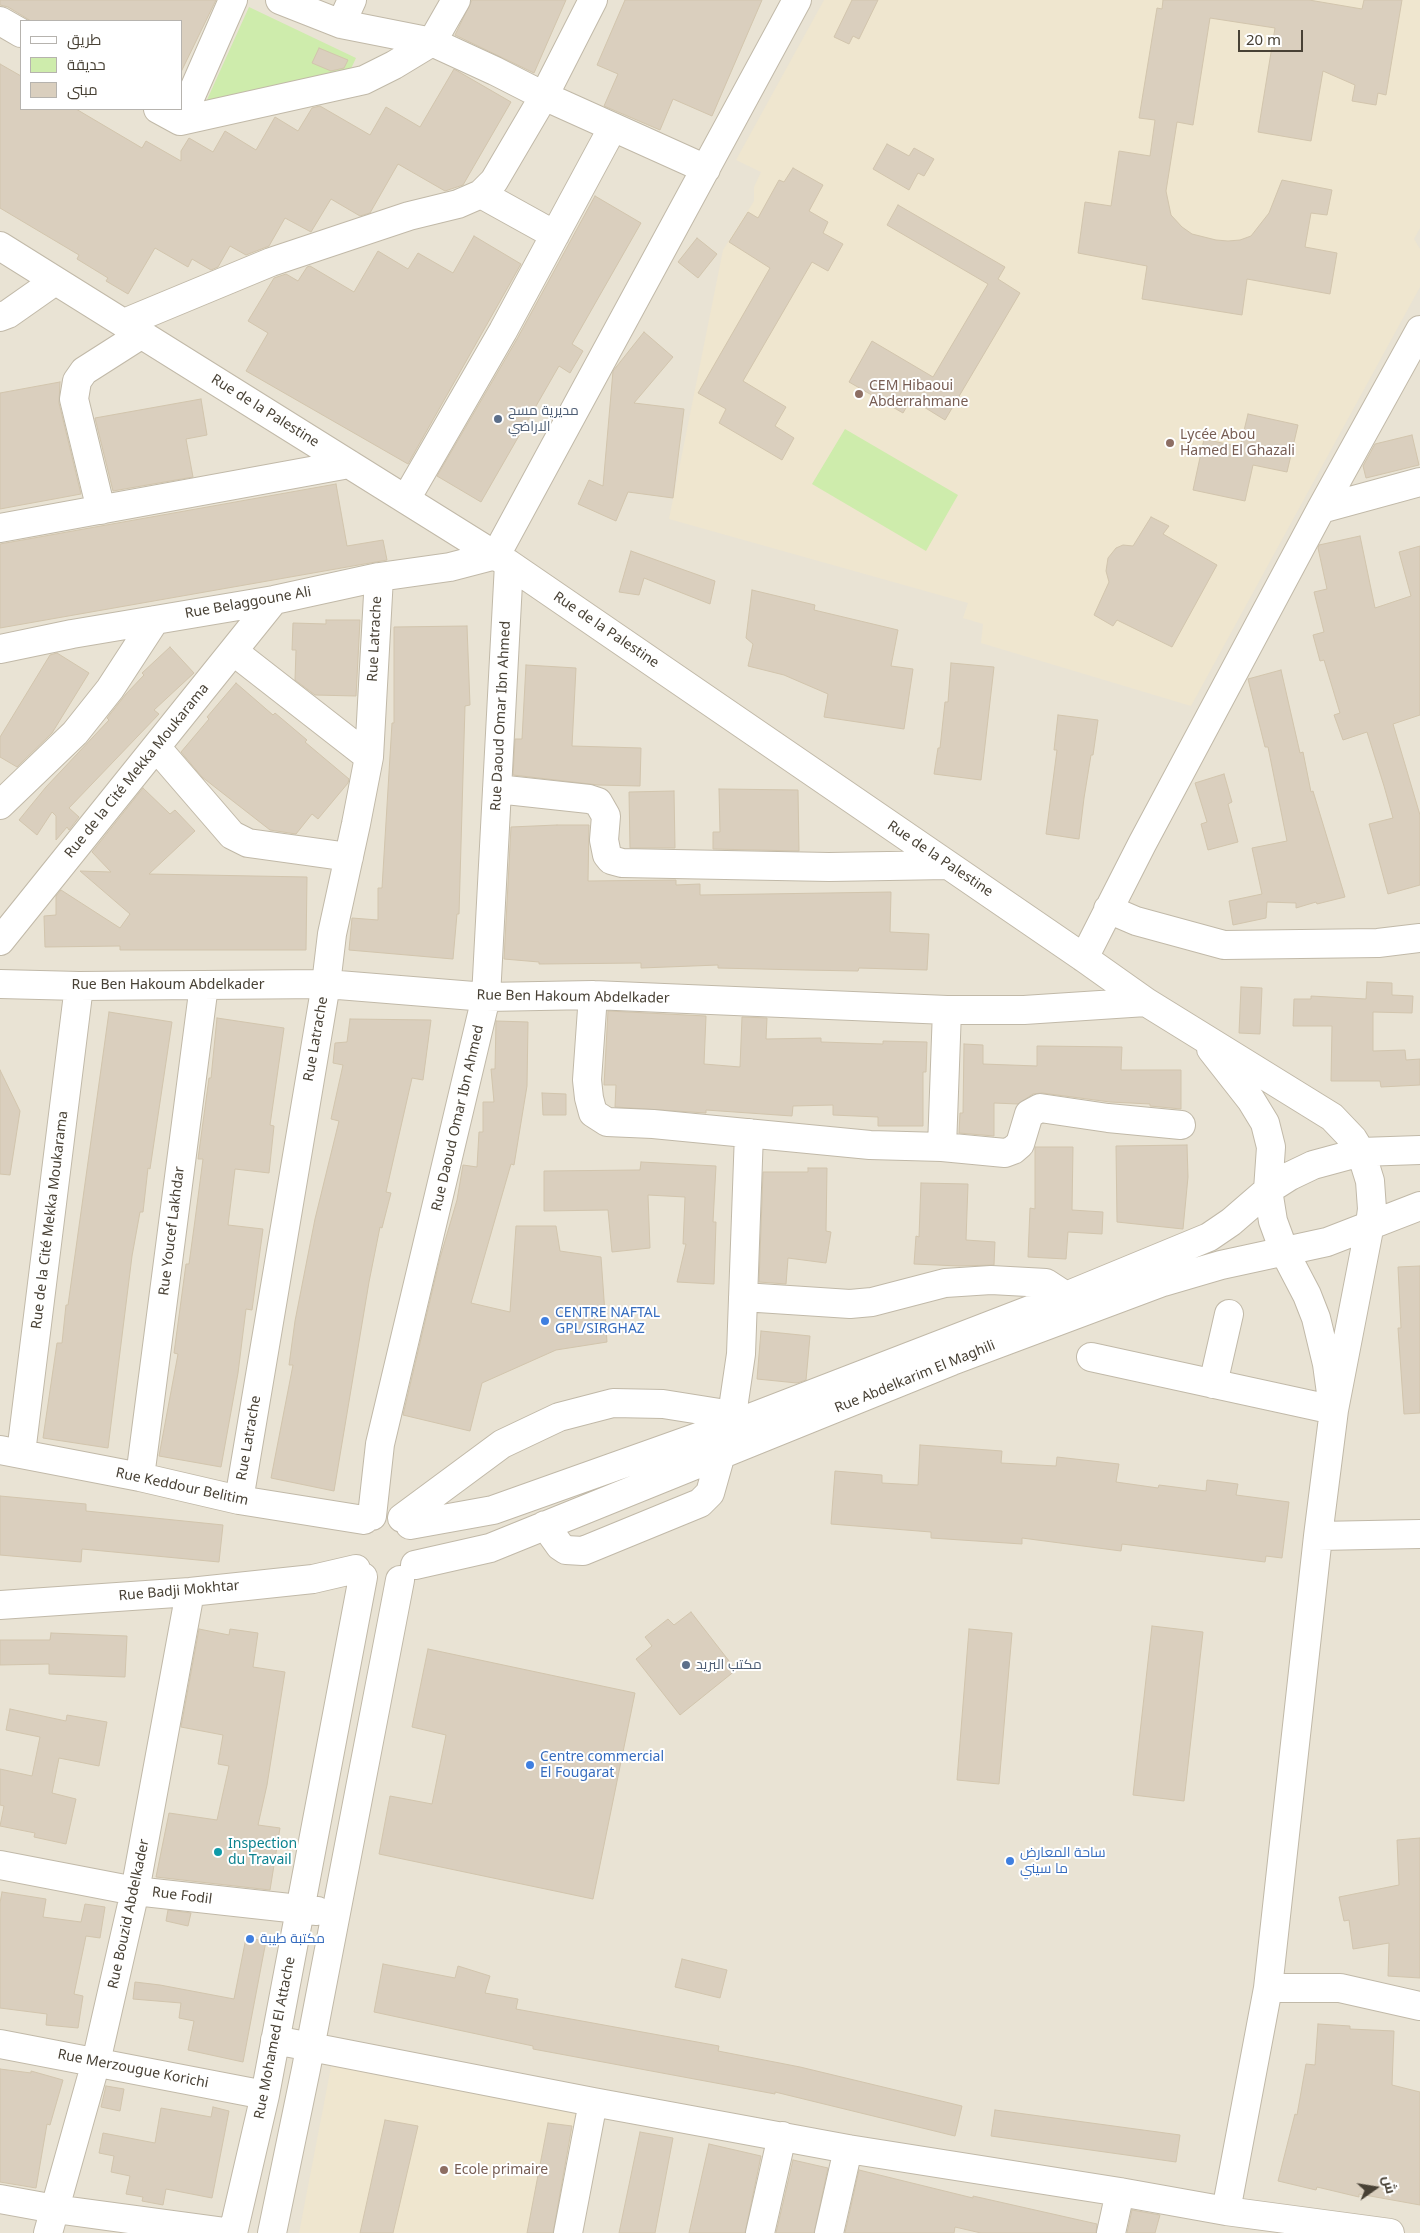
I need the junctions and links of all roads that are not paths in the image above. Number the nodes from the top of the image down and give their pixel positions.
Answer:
1 (233, 0) edge
2 (280, 0) edge
3 (456, 0) edge
4 (593, 0) edge
5 (797, 0) edge
6 (346, 12) edge
7 (432, 42) junction
8 (182, 92) edge
9 (544, 96) junction
10 (169, 115) edge
11 (613, 127) junction
12 (706, 169) junction
13 (481, 194) junction
14 (555, 235) junction
15 (0, 246) edge
16 (55, 281) junction
17 (0, 317) edge
18 (133, 329) junction
19 (1419, 340) edge
20 (349, 464) junction
21 (1420, 482) edge
22 (406, 499) junction
23 (1321, 509) junction
24 (101, 510) junction
25 (0, 528) edge
26 (502, 559) junction
27 (379, 577) junction
28 (274, 600) junction
29 (155, 620) junction
30 (0, 649) edge
31 (233, 651) junction
32 (156, 747) junction
33 (369, 757) junction
34 (497, 790) junction
35 (0, 805) edge
36 (349, 857) junction
37 (948, 865) junction
38 (1108, 909) junction
39 (1420, 938) edge
40 (0, 941) edge
41 (1084, 958) junction
42 (0, 984) edge
43 (326, 984) junction
44 (79, 986) junction
45 (204, 986) junction
46 (593, 996) junction
47 (486, 997) junction
48 (1146, 1002) junction
49 (947, 1010) junction
50 (1199, 1034) junction
51 (1181, 1125) dead end
52 (749, 1133) junction
53 (942, 1147) junction
54 (1420, 1150) edge
55 (1362, 1152) junction
56 (1268, 1190) junction
57 (1420, 1206) edge
58 (1370, 1224) junction
59 (1284, 1251) junction
60 (1066, 1296) junction
61 (743, 1297) junction
62 (1229, 1314) dead end
63 (1090, 1357) dead end
64 (1213, 1384) junction
65 (1334, 1410) junction
66 (731, 1420) junction
67 (11, 1451) edge
68 (719, 1456) junction
69 (140, 1477) junction
70 (239, 1500) junction
71 (368, 1518) junction
72 (406, 1522) junction
73 (545, 1525) junction
74 (1420, 1534) edge
75 (1318, 1536) junction
76 (360, 1573) junction
77 (407, 1573) junction
78 (190, 1592) junction
79 (0, 1605) edge
80 (0, 1865) edge
81 (135, 1891) junction
82 (300, 1911) junction
83 (336, 1912) junction
84 (1268, 1988) junction
85 (1420, 2006) edge
86 (275, 2040) junction
87 (0, 2044) edge
88 (310, 2048) junction
89 (96, 2062) junction
90 (265, 2095) junction
91 (593, 2102) junction
92 (782, 2136) junction
93 (848, 2149) junction
94 (1120, 2192) junction
95 (0, 2199) edge
96 (1226, 2211) junction
97 (52, 2221) edge
98 (233, 2233) edge
99 (272, 2233) edge
100 (568, 2233) edge
101 (760, 2233) edge
102 (829, 2233) edge
103 (1111, 2233) edge
104 (1390, 2233) edge

1 - 8 street
2 - 6 street
3 - 7 street
4 - 9 street
5 - 12 street
6 - 7 street
7 - 9 street
7 - 10 street
9 - 11 street
9 - 13 street
11 - 12 street
11 - 14 street
12 - 26 street
13 - 14 street
13 - 18 street
14 - 22 street
15 - 16 street, Rue de la Palestine
16 - 17 street
16 - 18 street, Rue de la Palestine
18 - 20 street, Rue de la Palestine
18 - 24 street
19 - 23 street
20 - 22 street, Rue de la Palestine
20 - 24 street
21 - 23 street
22 - 26 street, Rue de la Palestine
23 - 38 street
24 - 25 street
26 - 27 street, Rue Belaggoune Ali
26 - 34 street, Rue Daoud Omar Ibn Ahmed
26 - 37 street, Rue de la Palestine
27 - 28 street, Rue Belaggoune Ali
27 - 33 street, Rue Latrache
28 - 29 street, Rue Belaggoune Ali
28 - 31 street, Rue de la Cité Mekka Moukarama
29 - 30 street, Rue Belaggoune Ali
29 - 35 street
31 - 32 street, Rue de la Cité Mekka Moukarama
31 - 33 street
32 - 36 street
32 - 40 street, Rue de la Cité Mekka Moukarama
33 - 36 street, Rue Latrache
34 - 37 street
34 - 47 street, Rue Daoud Omar Ibn Ahmed
36 - 43 street, Rue Latrache
37 - 41 street, Rue de la Palestine
38 - 39 street
38 - 41 street
41 - 48 street, Rue de la Palestine
42 - 44 street, Rue Ben Hakoum Abdelkader
43 - 45 street, Rue Ben Hakoum Abdelkader
43 - 47 street, Rue Ben Hakoum Abdelkader
43 - 70 street, Rue Latrache
44 - 45 street, Rue Ben Hakoum Abdelkader
44 - 67 street, Rue de la Cité Mekka Moukarama
45 - 69 street, Rue Youcef Lakhdar
46 - 47 street, Rue Ben Hakoum Abdelkader
46 - 49 street, Rue Ben Hakoum Abdelkader
46 - 52 street
47 - 71 street, Rue Daoud Omar Ibn Ahmed
48 - 49 street, Rue Ben Hakoum Abdelkader
48 - 50 street, Rue de la Palestine
49 - 53 street
50 - 55 street, Rue de la Palestine
50 - 56 street
51 - 53 street
52 - 53 street
52 - 61 street
54 - 55 street
55 - 56 street
55 - 58 street
56 - 59 street
56 - 60 street
57 - 58 street, Rue Abdelkarim El Maghili
58 - 59 street, Rue Abdelkarim El Maghili
58 - 65 street
59 - 65 street
59 - 68 street, Rue Abdelkarim El Maghili
60 - 61 street
60 - 66 street
61 - 66 street
62 - 64 street
63 - 64 street
64 - 65 street
65 - 75 street
66 - 68 street
66 - 72 street
66 - 72 street
67 - 69 street, Rue Keddour Belitim
68 - 73 street, Rue Abdelkarim El Maghili
68 - 73 street
69 - 70 street, Rue Keddour Belitim
70 - 71 street, Rue Keddour Belitim
71 - 72 street
71 - 76 street
72 - 77 street
73 - 77 street, Rue Abdelkarim El Maghili
74 - 75 street
75 - 84 street
76 - 77 street
76 - 78 street, Rue Badji Mokhtar
76 - 82 street, Rue Mohamed El Attache
77 - 83 street
78 - 79 street, Rue Badji Mokhtar
78 - 81 street, Rue Bouzid Abdelkader
80 - 81 street, Rue Fodil
81 - 82 street, Rue Fodil
81 - 89 street, Rue Bouzid Abdelkader
82 - 83 street, Rue Fodil
82 - 86 street, Rue Mohamed El Attache
83 - 88 street
84 - 85 street
84 - 96 street
86 - 88 street
86 - 90 street, Rue Mohamed El Attache
87 - 89 street, Rue Merzougue Korichi
88 - 91 street
88 - 99 street
89 - 90 street, Rue Merzougue Korichi
89 - 97 street, Rue Bouzid Abdelkader
90 - 98 street, Rue Mohamed El Attache
91 - 92 street
91 - 100 street
92 - 93 street
92 - 101 street
93 - 94 street
93 - 102 street
94 - 96 street
94 - 103 street
95 - 97 street
96 - 104 street
97 - 98 street

